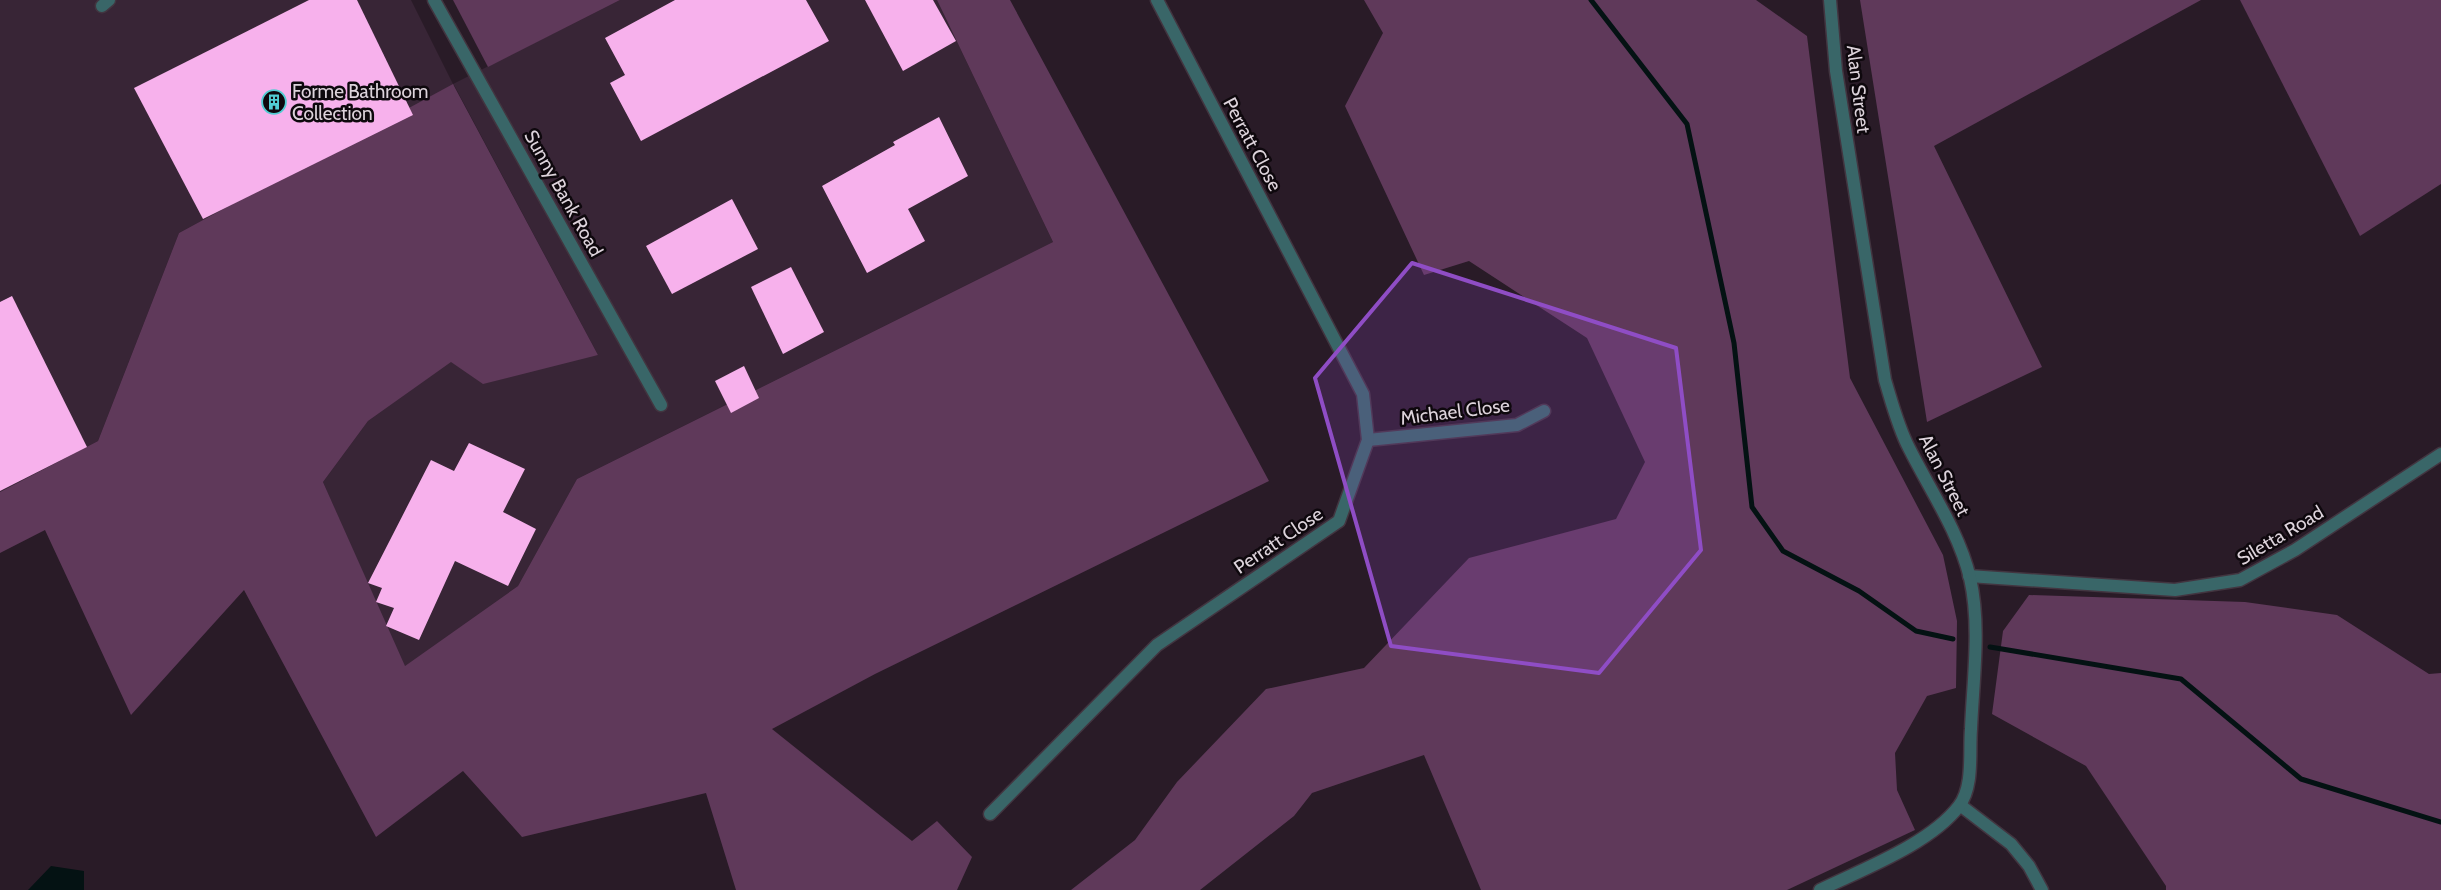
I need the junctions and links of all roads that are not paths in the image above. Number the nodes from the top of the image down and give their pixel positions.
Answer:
1 (434, 0) edge
2 (1157, 0) edge
3 (1830, 0) edge
4 (661, 405) dead end
5 (1544, 411) dead end
6 (1368, 440) junction
7 (2441, 454) edge
8 (1970, 576) junction
9 (1960, 805) junction
10 (990, 814) dead end
11 (1820, 890) edge
12 (2042, 890) edge

1 - 4 street, Sunny Bank Road
2 - 6 street, Perratt Close
3 - 8 street, Alan Street
5 - 6 street, Michael Close
6 - 10 street, Perratt Close
7 - 8 street, Siletta Road
8 - 9 street, Alan Street
9 - 11 street, Alan Street
9 - 12 street

